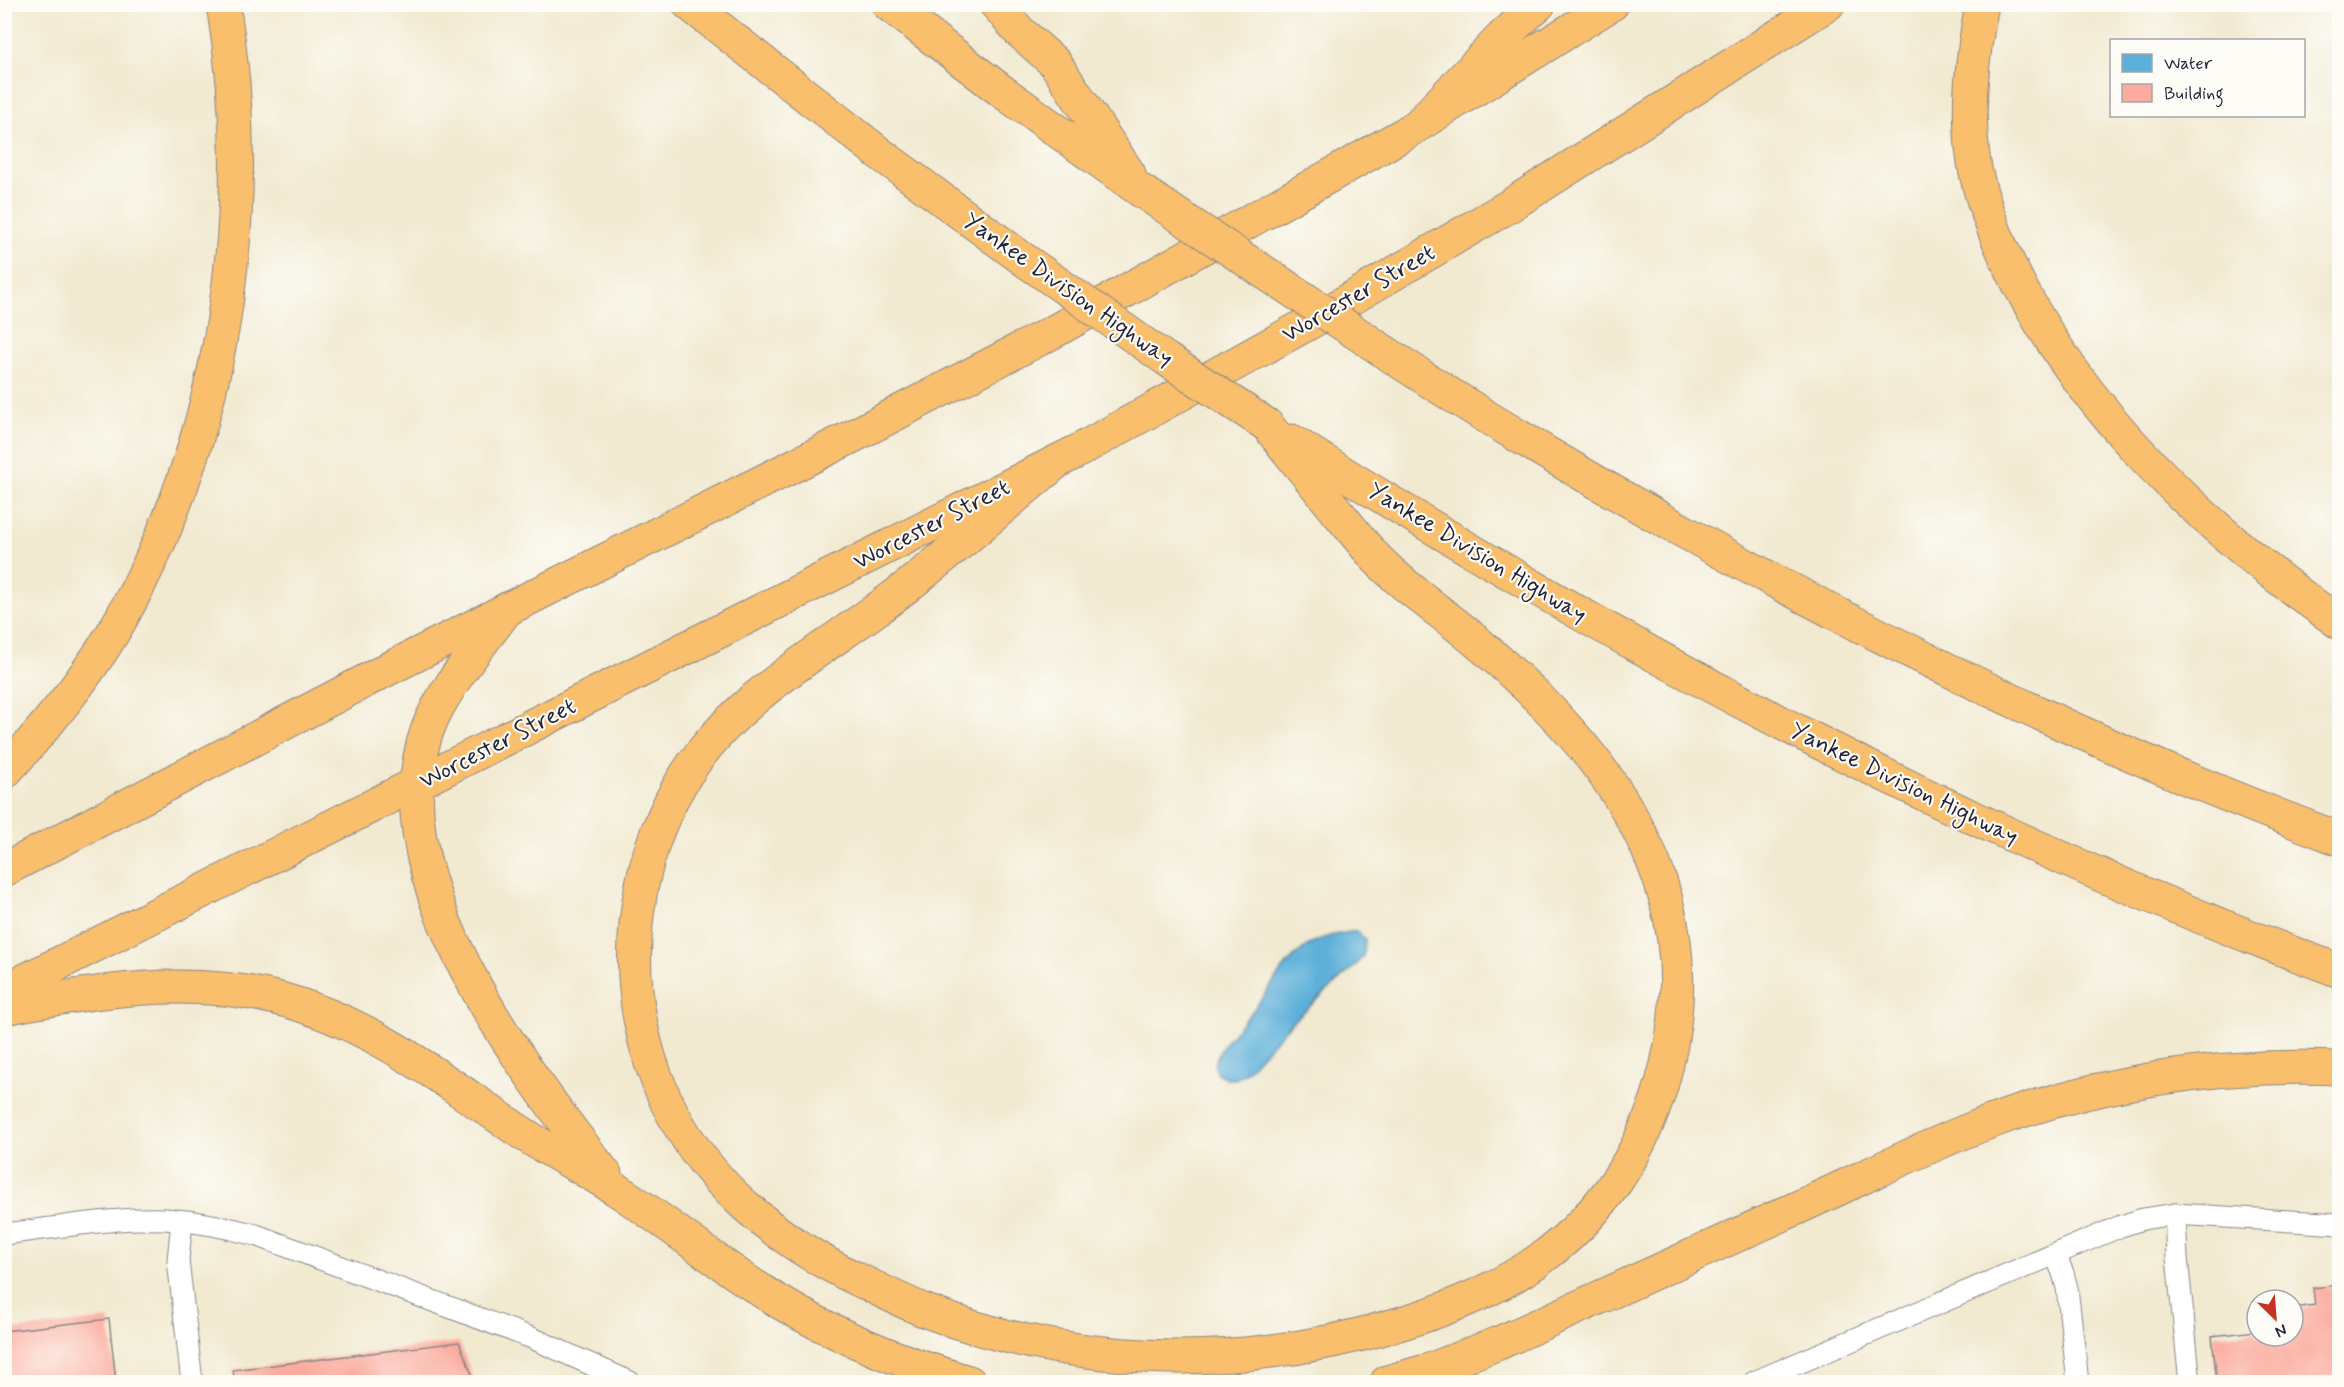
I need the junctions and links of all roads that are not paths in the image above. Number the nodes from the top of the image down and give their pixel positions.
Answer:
1 (223, 4) edge
2 (689, 4) edge
3 (888, 4) edge
4 (996, 4) edge
5 (1539, 4) edge
6 (1612, 4) edge
7 (1828, 4) edge
8 (1982, 4) edge
9 (1419, 124) junction
10 (1140, 190) junction
11 (1267, 425) junction
12 (1057, 462) junction
13 (507, 609) junction
14 (2340, 623) edge
15 (4, 773) edge
16 (417, 785) junction
17 (2340, 839) edge
18 (4, 870) edge
19 (2340, 971) edge
20 (4, 991) edge
21 (4, 1008) edge
22 (2340, 1068) edge
23 (617, 1190) junction
24 (2175, 1214) junction
25 (182, 1221) junction
26 (2340, 1224) edge
27 (4, 1234) edge
28 (2055, 1254) junction
29 (192, 1383) edge
30 (630, 1383) edge
31 (969, 1383) edge
32 (1387, 1383) edge
33 (1754, 1383) edge
34 (2078, 1383) edge
35 (2190, 1383) edge

1 - 15 highway
2 - 11 highway, Yankee Division Highway, bridge
3 - 10 highway
4 - 10 highway
5 - 9 highway
6 - 9 highway
7 - 12 highway, Worcester Street
8 - 14 highway
9 - 13 highway
10 - 17 highway, bridge
11 - 12 highway
11 - 19 highway, Yankee Division Highway
12 - 16 highway, Worcester Street
13 - 16 highway
13 - 18 highway
16 - 20 highway, Worcester Street
16 - 23 highway
21 - 23 highway
22 - 32 highway
23 - 31 highway
24 - 26 lane
24 - 28 lane
24 - 35 lane
25 - 27 lane
25 - 29 lane
25 - 30 lane
28 - 33 lane
28 - 34 lane

